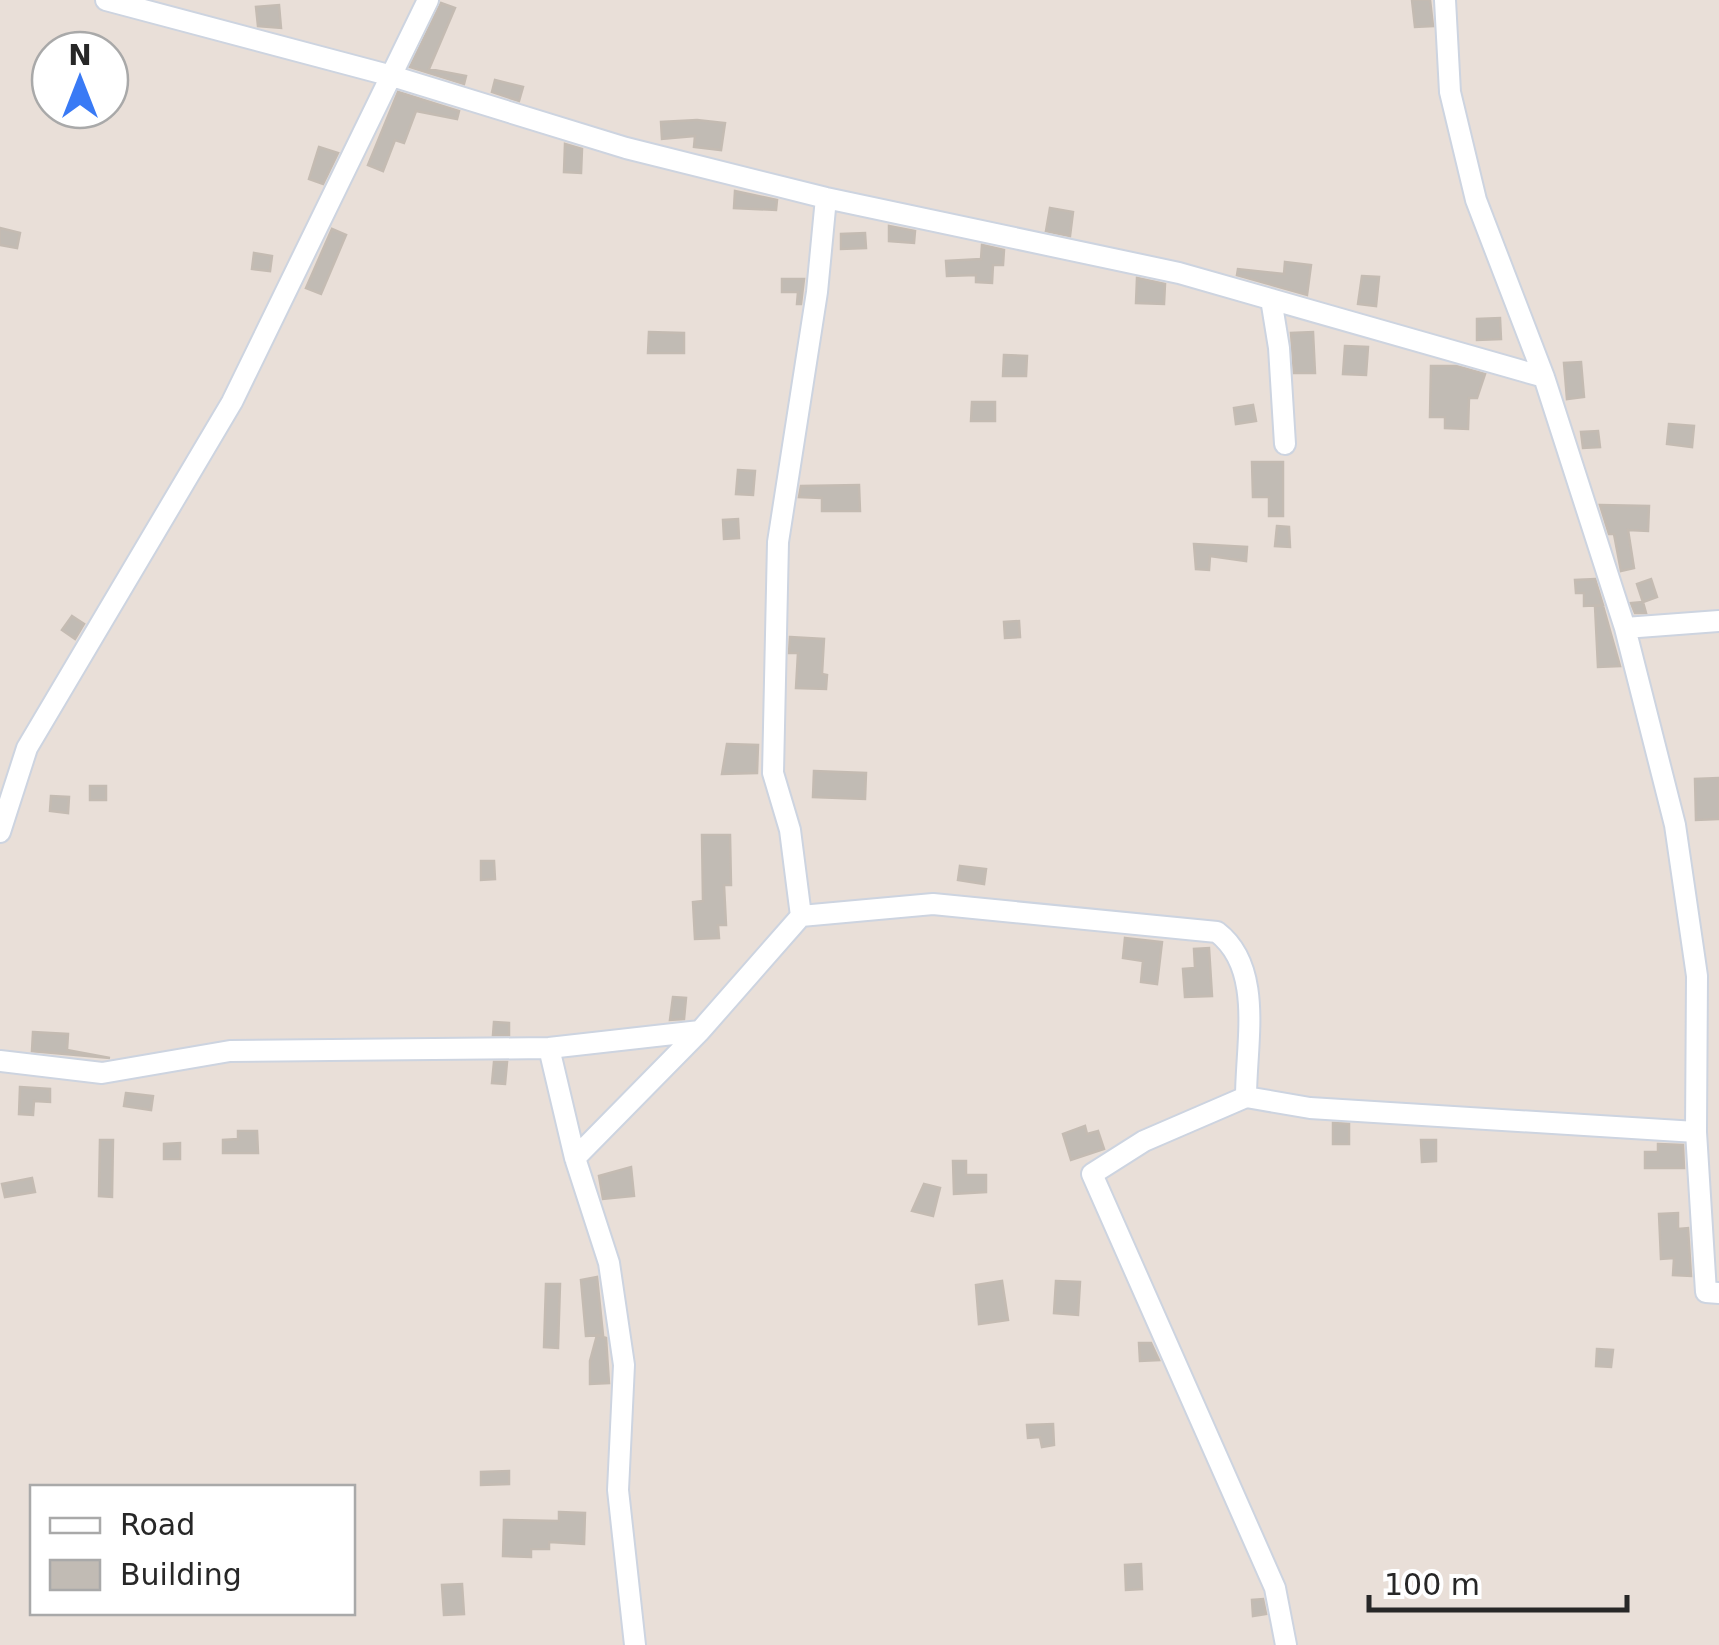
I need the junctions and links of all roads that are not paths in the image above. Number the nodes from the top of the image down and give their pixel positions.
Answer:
1 (106, 0) edge
2 (428, 0) edge
3 (1445, 0) edge
4 (392, 76) junction
5 (826, 198) junction
6 (1271, 299) junction
7 (1544, 377) junction
8 (1285, 444) dead end
9 (1719, 621) edge
10 (1626, 628) junction
11 (0, 832) edge
12 (801, 916) junction
13 (700, 1031) junction
14 (549, 1048) junction
15 (0, 1061) edge
16 (1246, 1097) junction
17 (1696, 1132) junction
18 (575, 1158) junction
19 (1719, 1294) edge
20 (634, 1645) edge
21 (1286, 1645) edge

1 - 4 street
2 - 4 street
3 - 7 street
4 - 5 street
4 - 11 street
5 - 6 street
5 - 12 street
6 - 7 street
6 - 8 street
7 - 10 street
9 - 10 street
10 - 17 street
12 - 13 street
12 - 16 street
13 - 14 street
13 - 18 street
14 - 15 street
14 - 18 street
16 - 17 street
16 - 21 street
17 - 19 street
18 - 20 street

